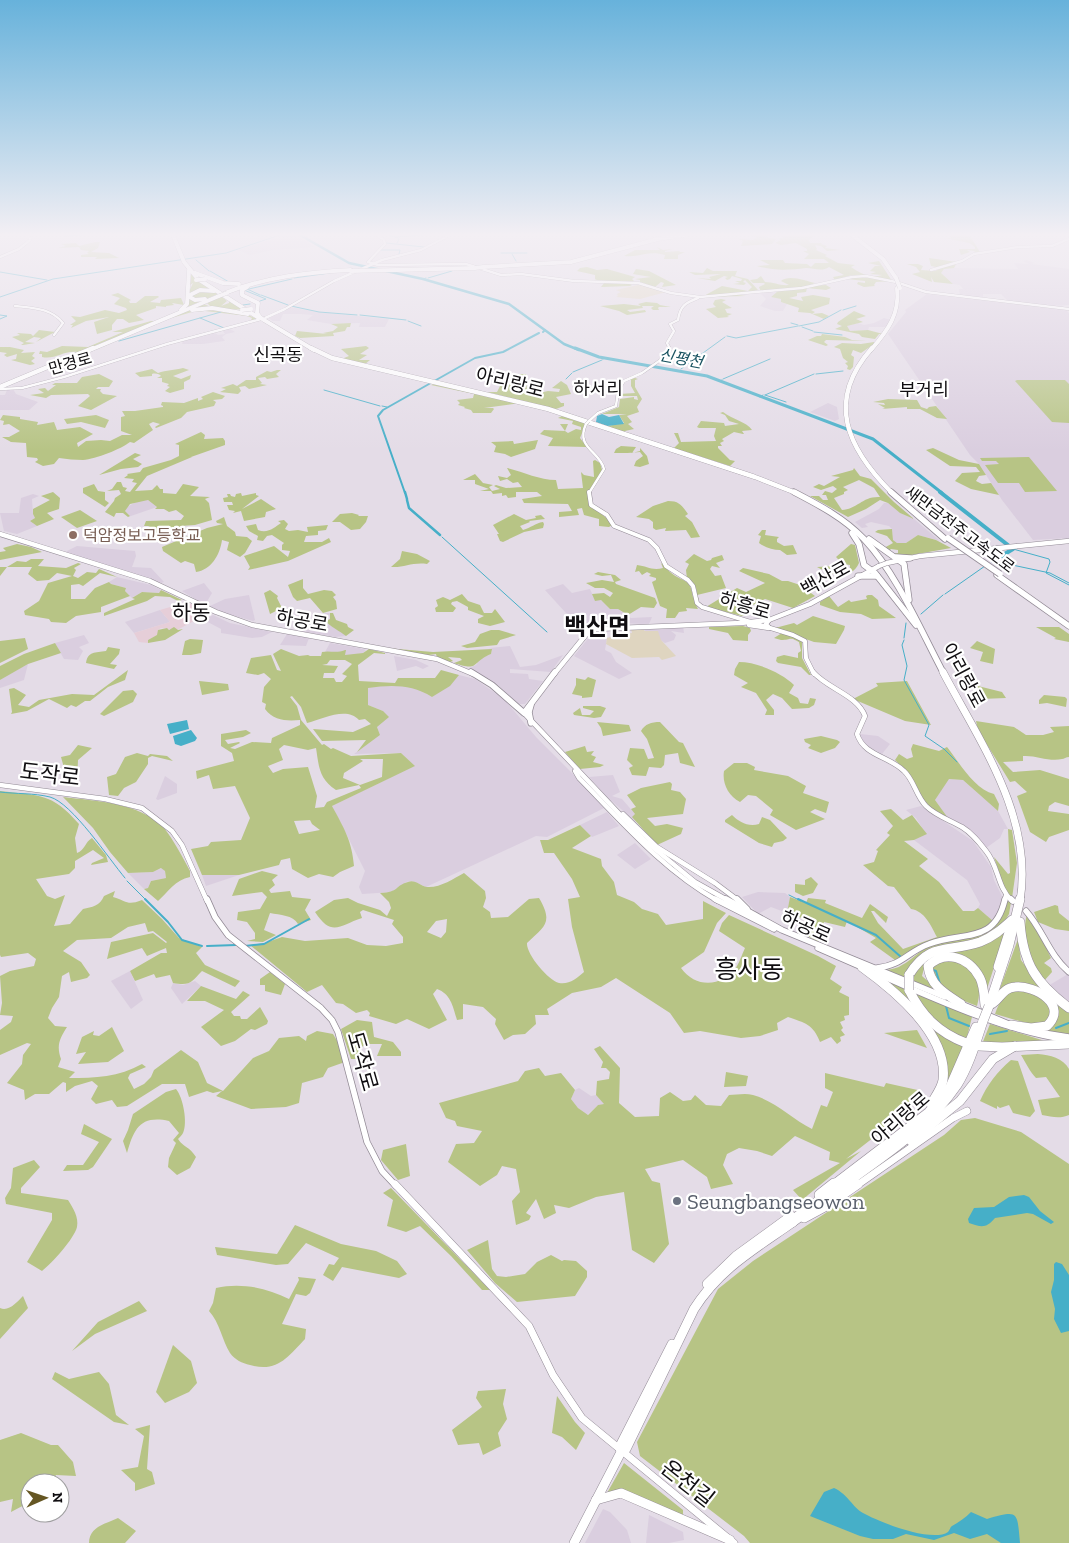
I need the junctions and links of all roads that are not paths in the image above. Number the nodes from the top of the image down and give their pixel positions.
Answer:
1 (25, 307) edge
2 (185, 307) edge
3 (190, 307) edge
4 (191, 307) edge
5 (244, 307) edge
6 (252, 307) edge
7 (257, 307) edge
8 (288, 307) edge
9 (682, 307) edge
10 (900, 307) edge
11 (1052, 307) edge
12 (212, 308) junction
13 (1069, 309) edge
14 (176, 313) junction
15 (170, 316) junction
16 (261, 319) junction
17 (54, 336) dead end
18 (1, 388) edge
19 (847, 525) junction
20 (0, 530) edge
21 (0, 534) edge
22 (0, 539) edge
23 (16, 540) junction
24 (1069, 541) edge
25 (24, 543) junction
26 (1000, 548) junction
27 (892, 556) junction
28 (922, 556) junction
29 (910, 558) junction
30 (901, 563) junction
31 (864, 565) junction
32 (871, 570) junction
33 (999, 574) junction
34 (858, 576) junction
35 (878, 577) junction
36 (911, 610) junction
37 (732, 617) junction
38 (739, 619) junction
39 (769, 620) junction
40 (753, 622) junction
41 (1069, 622) edge
42 (730, 624) junction
43 (916, 626) junction
44 (1069, 626) edge
45 (770, 628) junction
46 (533, 699) junction
47 (515, 704) junction
48 (528, 705) junction
49 (524, 713) junction
50 (531, 722) junction
51 (574, 767) junction
52 (0, 785) edge
53 (606, 800) junction
54 (677, 871) junction
55 (693, 883) junction
56 (1006, 895) junction
57 (1013, 901) dead end
58 (749, 912) junction
59 (1020, 914) junction
60 (862, 967) junction
61 (876, 968) junction
62 (1069, 972) edge
63 (961, 1004) junction
64 (987, 1006) junction
65 (1069, 1008) edge
66 (982, 1020) junction
67 (1011, 1025) junction
68 (1069, 1040) edge
69 (966, 1043) dead end
70 (979, 1046) dead end
71 (1015, 1046) junction
72 (967, 1111) dead end
73 (923, 1118) junction
74 (895, 1148) junction
75 (820, 1194) joint
76 (792, 1222) junction
77 (621, 1452) junction
78 (596, 1500) junction
79 (732, 1541) edge
80 (574, 1543) edge

1 - 17 street
2 - 14 highway
3 - 14 highway
4 - 15 highway
5 - 16 highway, 아리랑로
6 - 12 highway, bridge
7 - 16 highway
8 - 18 street, 만경로, bridge
9 - 37 street, 하흥로
10 - 33 highway, 새만금전주고속도로, bridge
11 - 13 street
12 - 15 highway
12 - 16 highway
14 - 18 highway
15 - 18 highway
16 - 19 highway, 아리랑로
19 - 27 highway
19 - 31 highway
19 - 36 highway, 아리랑로
19 - 43 highway, 아리랑로
20 - 23 main road
21 - 23 main road, 하공로
22 - 25 main road
23 - 25 main road, 하공로
24 - 26 main road
25 - 47 main road, 하공로
26 - 28 main road
26 - 28 main road
27 - 29 highway
27 - 30 highway
28 - 29 main road
29 - 30 highway
30 - 32 main road, 백산로, bridge
30 - 36 highway
31 - 32 highway
31 - 34 highway
32 - 34 main road, 백산로
32 - 35 highway
33 - 41 highway, 새만금전주고속도로
33 - 44 highway, 새만금전주고속도로
34 - 35 highway
34 - 39 main road, 백산로
35 - 43 highway
36 - 59 highway, 아리랑로
37 - 38 street, 하흥로
37 - 42 main road
38 - 39 main road
38 - 40 street, 하흥로
39 - 40 main road, 백산로
39 - 45 main road
40 - 42 main road, 백산로
40 - 45 street, 하흥로
42 - 45 main road
42 - 46 main road, 백산로
43 - 59 highway, 아리랑로
45 - 56 street, 하흥로
46 - 48 main road, 백산로
46 - 50 main road
47 - 48 main road
47 - 49 main road, 하공로
48 - 49 main road, 백산로
49 - 50 street, 하공로
50 - 51 street, 하공로
51 - 53 street, 하공로
51 - 54 street, 하공로
52 - 77 street, 도작로
53 - 54 street, 하공로
53 - 58 street
54 - 55 street, 하공로
55 - 58 street, 하공로
55 - 60 street, 하공로
56 - 57 street, 하흥로
56 - 61 street
58 - 61 street, 하공로
59 - 62 street
59 - 64 highway, 아리랑로
59 - 65 highway
59 - 69 highway, bridge
60 - 68 street, 하공로
60 - 73 highway
61 - 63 street, 하공로
63 - 64 highway
63 - 67 street, 하공로
64 - 66 highway, 아리랑로, bridge
64 - 67 highway
66 - 73 highway, 아리랑로
66 - 74 highway, 아리랑로
67 - 68 street, 하공로
68 - 71 highway
70 - 71 highway
71 - 74 highway
72 - 76 main road
73 - 75 highway, 아리랑로
74 - 76 highway, 아리랑로
75 - 77 main road, 아리랑로
76 - 77 main road, 아리랑로
77 - 78 main road, 아리랑로
77 - 79 street, 온천길
78 - 79 main road
78 - 80 main road, 아리랑로

